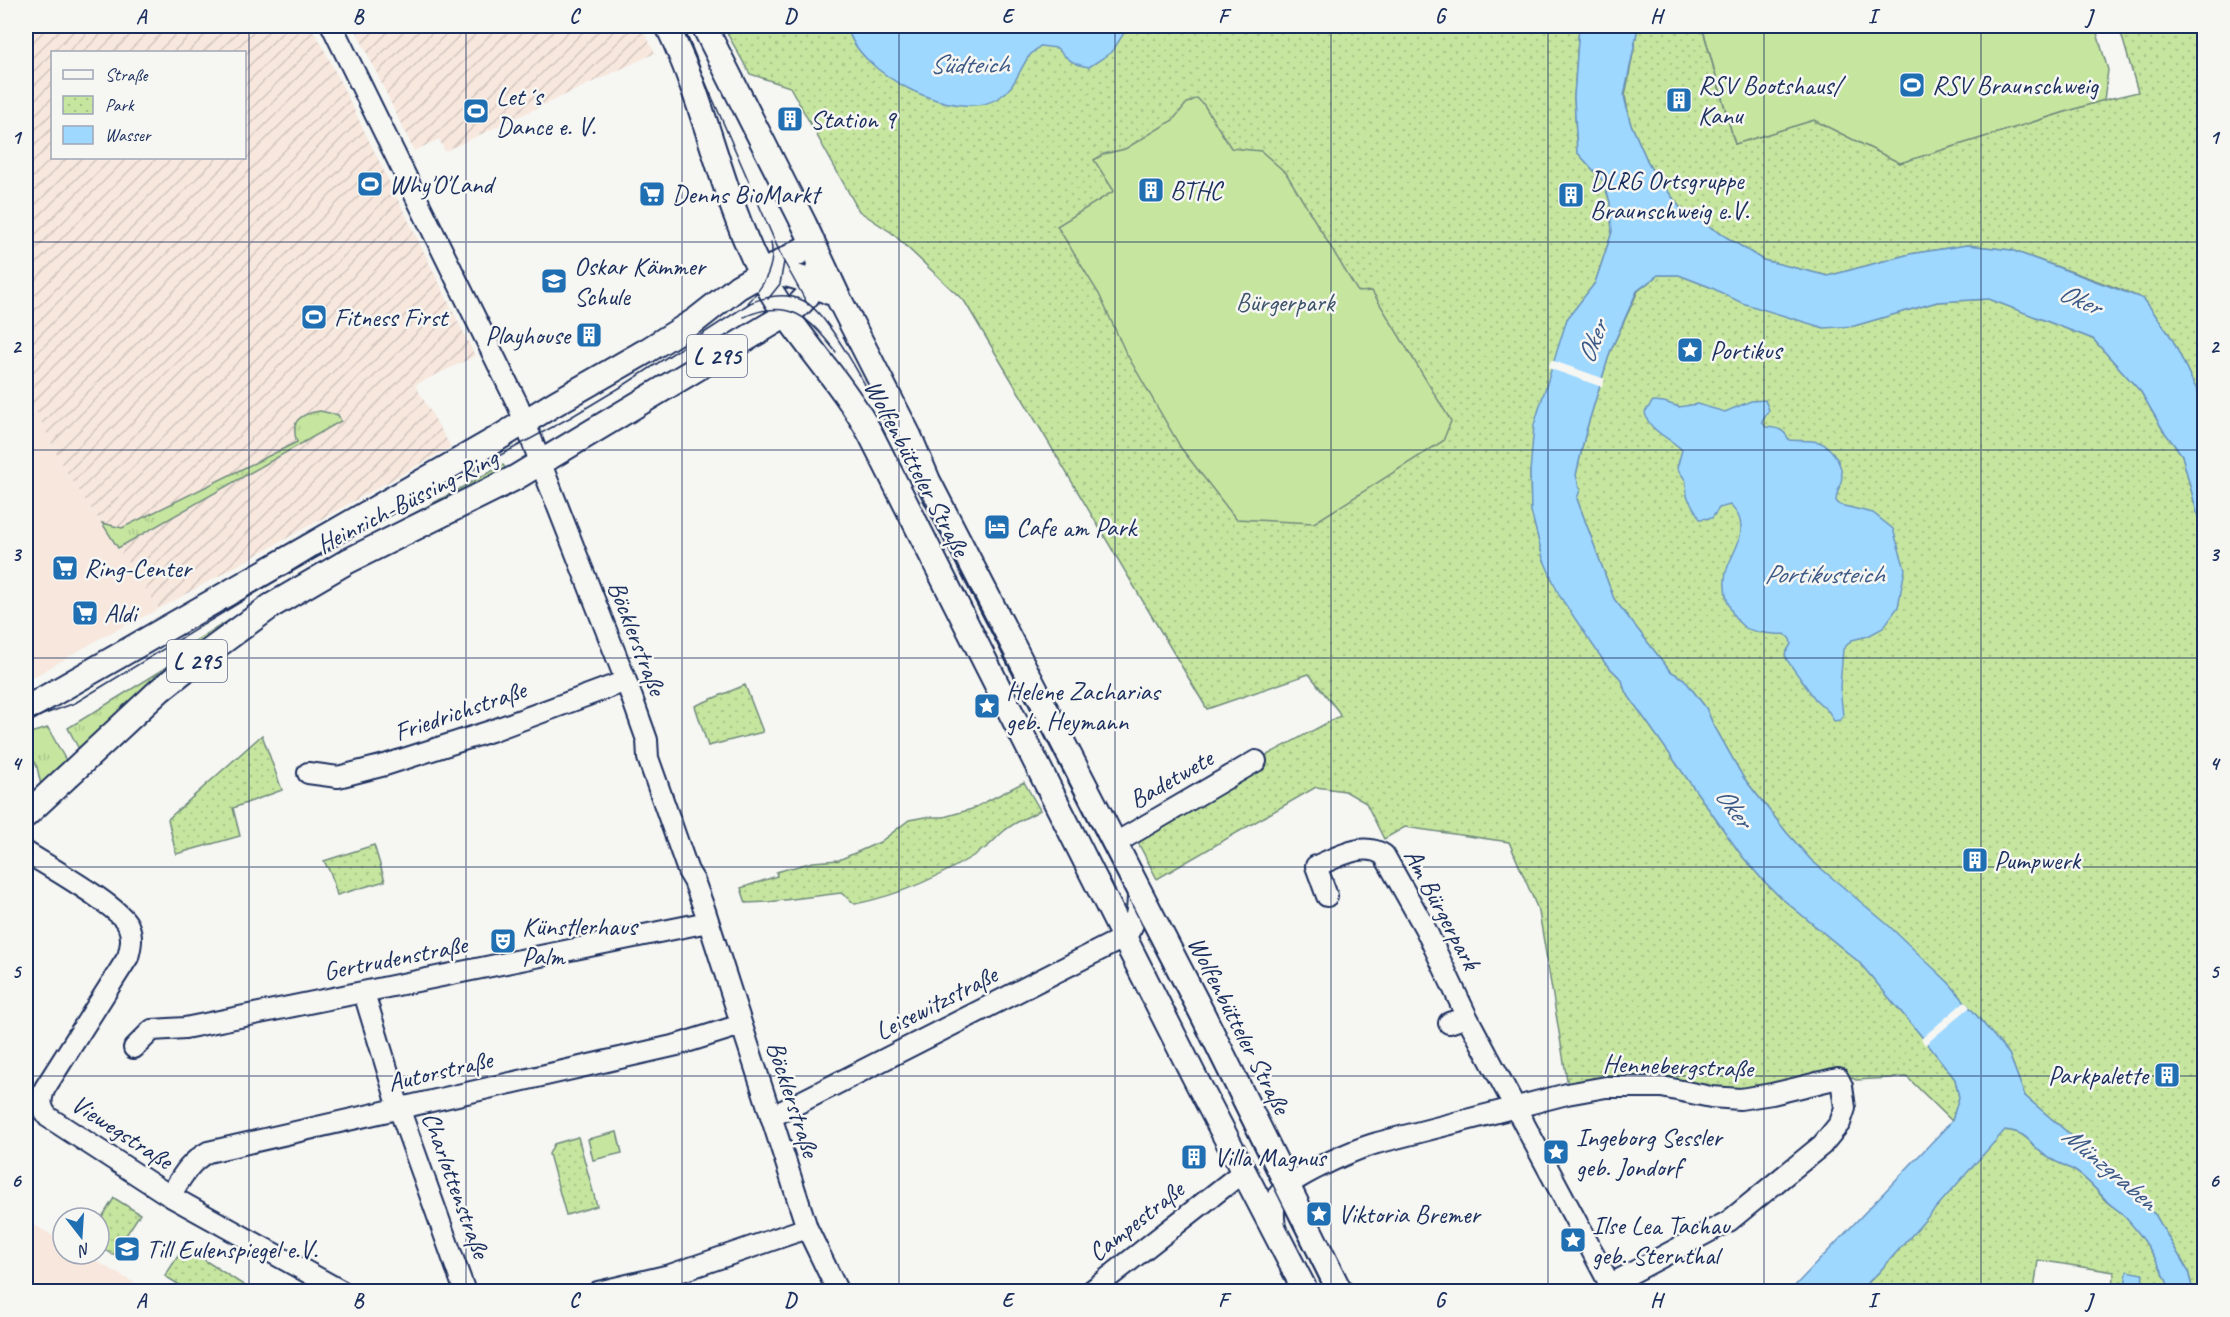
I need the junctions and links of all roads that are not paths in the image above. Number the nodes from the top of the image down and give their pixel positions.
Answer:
1 (332, 26) edge
2 (668, 26) edge
3 (704, 26) edge
4 (816, 252) junction
5 (760, 272) junction
6 (815, 284) junction
7 (839, 299) junction
8 (786, 315) junction
9 (525, 423) junction
10 (540, 464) junction
11 (626, 681) junction
12 (26, 709) edge
13 (1256, 761) dead end
14 (308, 773) dead end
15 (26, 815) edge
16 (1114, 844) junction
17 (26, 852) edge
18 (1138, 891) junction
19 (1327, 896) dead end
20 (708, 922) junction
21 (1125, 937) junction
22 (364, 993) junction
23 (741, 1025) junction
24 (134, 1048) dead end
25 (1517, 1107) junction
26 (399, 1108) junction
27 (771, 1117) junction
28 (1244, 1171) junction
29 (1288, 1186) junction
30 (170, 1196) junction
31 (807, 1228) junction
32 (1275, 1229) junction
33 (1613, 1288) edge
34 (343, 1292) edge
35 (465, 1292) edge
36 (598, 1292) edge
37 (837, 1292) edge
38 (1090, 1292) edge
39 (1306, 1292) edge
40 (1340, 1292) edge

1 - 9 street, Böcklerstraße
2 - 5 main road, Wolfenbütteler Straße
3 - 4 main road, Wolfenbütteler Straße
4 - 5 main road, Heinrich-Büssing-Ring / L 295
4 - 6 main road, Heinrich-Büssing-Ring / L 295
4 - 7 main road, Wolfenbütteler Straße
5 - 6 main road
5 - 8 main road, Wolfenbütteler Straße
5 - 9 main road, Heinrich-Büssing-Ring / L 295
6 - 7 main road
6 - 8 main road, Heinrich-Büssing-Ring / L 295
7 - 16 main road, Wolfenbütteler Straße
8 - 10 main road, Heinrich-Büssing-Ring / L 295
8 - 21 main road, Wolfenbütteler Straße
9 - 10 street, Böcklerstraße
9 - 12 main road, Heinrich-Büssing-Ring / L 295
10 - 11 street, Böcklerstraße
10 - 15 main road, Heinrich-Büssing-Ring / L 295
11 - 14 street, Friedrichstraße
11 - 20 street, Böcklerstraße
13 - 16 street, Badetwete
16 - 18 main road, Wolfenbütteler Straße
17 - 30 street, Viewegstraße
18 - 21 street
18 - 29 main road, Wolfenbütteler Straße
19 - 25 street, Am Bürgerpark
20 - 22 street, Gertrudenstraße
20 - 23 street, Böcklerstraße
21 - 27 street, Leisewitzstraße
21 - 28 main road, Wolfenbütteler Straße
22 - 24 street, Gertrudenstraße
22 - 26 street, Charlottenstraße
23 - 26 street, Autorstraße
23 - 27 street, Böcklerstraße
25 - 29 street, Hennebergstraße
25 - 33 street
25 - 33 street, Hennebergstraße
26 - 30 street, Autorstraße
26 - 35 street, Charlottenstraße
27 - 31 street, Böcklerstraße
28 - 32 main road, Wolfenbütteler Straße
28 - 38 street, Campestraße
29 - 32 street, Wolfenbütteler Straße
29 - 40 main road, Wolfenbütteler Straße
30 - 34 street, Viewegstraße
31 - 36 street
31 - 37 street, Böcklerstraße
32 - 39 main road, Wolfenbütteler Straße

